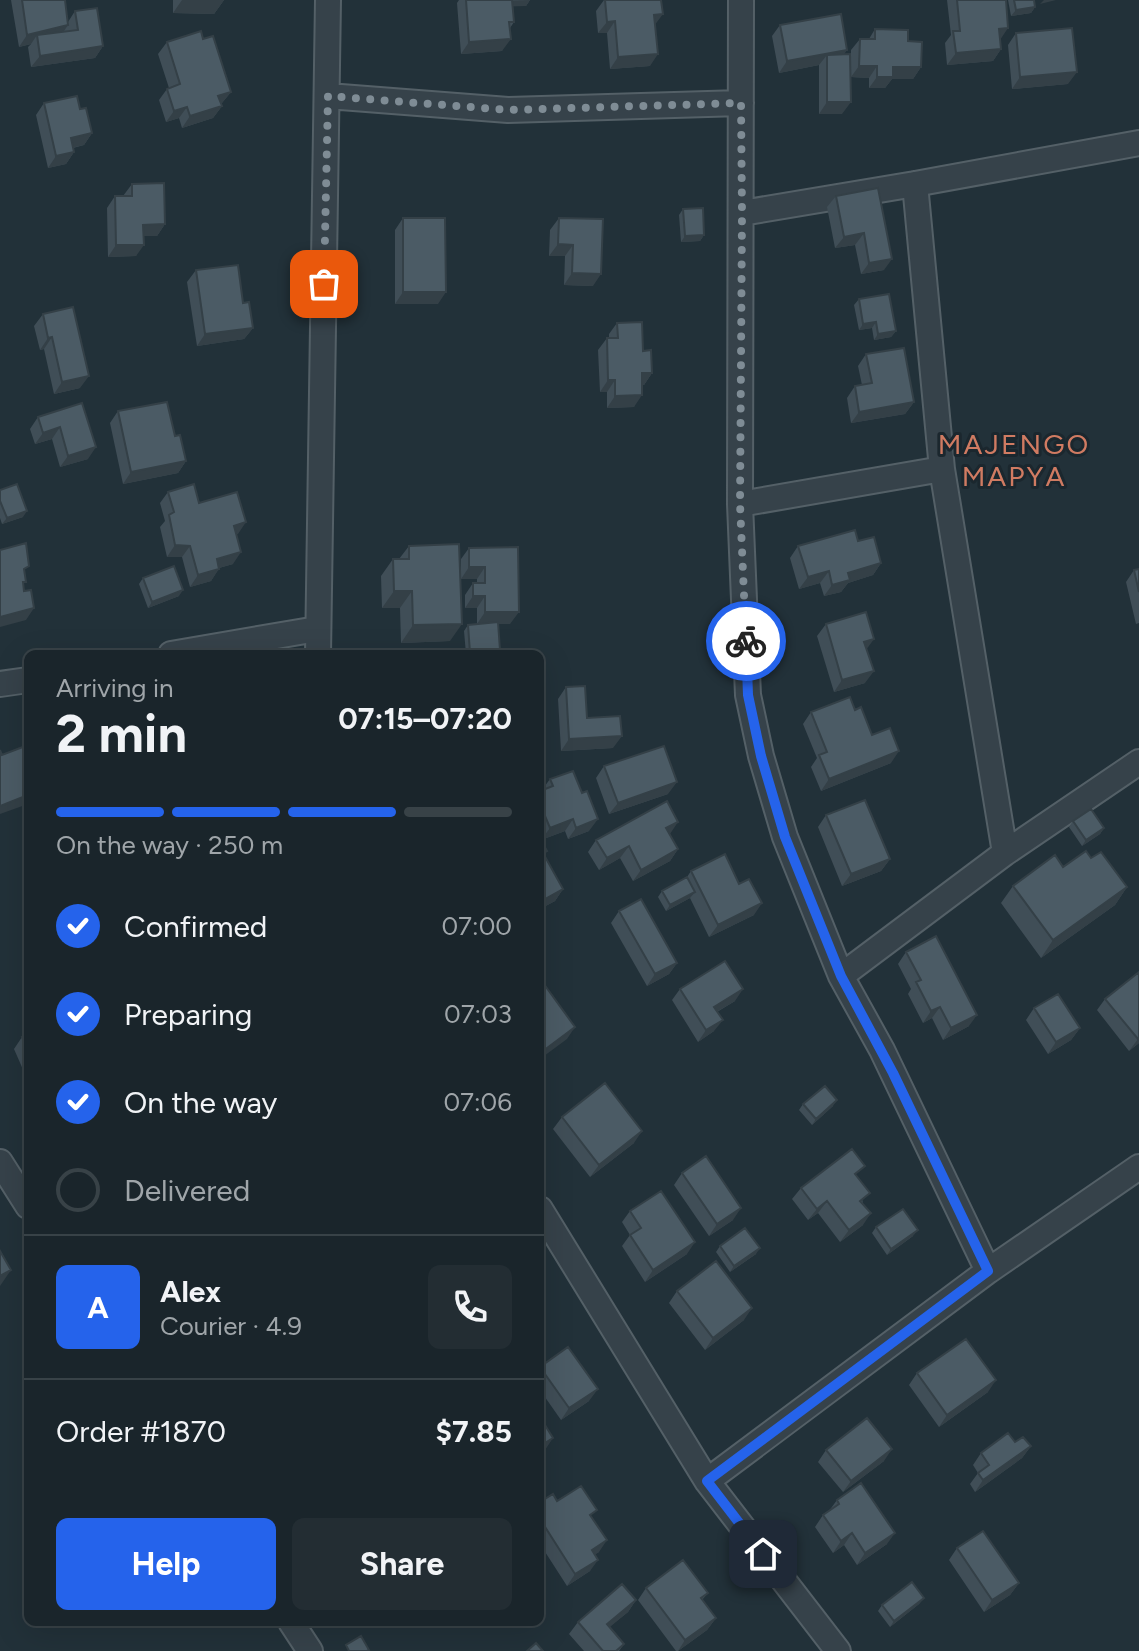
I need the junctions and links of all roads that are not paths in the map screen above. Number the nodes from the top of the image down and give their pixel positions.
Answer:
1 (328, 0) edge
2 (741, 0) edge
3 (328, 96) junction
4 (741, 103) junction
5 (1139, 143) edge
6 (915, 184) junction
7 (742, 213) junction
8 (942, 469) junction
9 (740, 504) junction
10 (317, 629) junction
11 (194, 650) edge
12 (318, 650) edge
13 (24, 681) edge
14 (0, 684) edge
15 (1139, 762) edge
16 (1005, 853) junction
17 (841, 976) junction
18 (0, 1162) edge
19 (1139, 1167) edge
20 (24, 1200) edge
21 (544, 1216) edge
22 (988, 1271) junction
23 (707, 1481) junction
24 (294, 1626) edge
25 (310, 1651) edge
26 (838, 1651) edge

1 - 3 street
2 - 4 street
3 - 4 street
3 - 10 street
4 - 7 street
5 - 6 street
6 - 7 street
6 - 8 street
7 - 9 street
8 - 9 street
8 - 16 street
9 - 17 street
10 - 11 street
10 - 12 street
13 - 14 street
15 - 16 street
16 - 17 street
17 - 22 street
18 - 20 street
19 - 22 street
21 - 23 street
22 - 23 street
23 - 26 street
24 - 25 street

